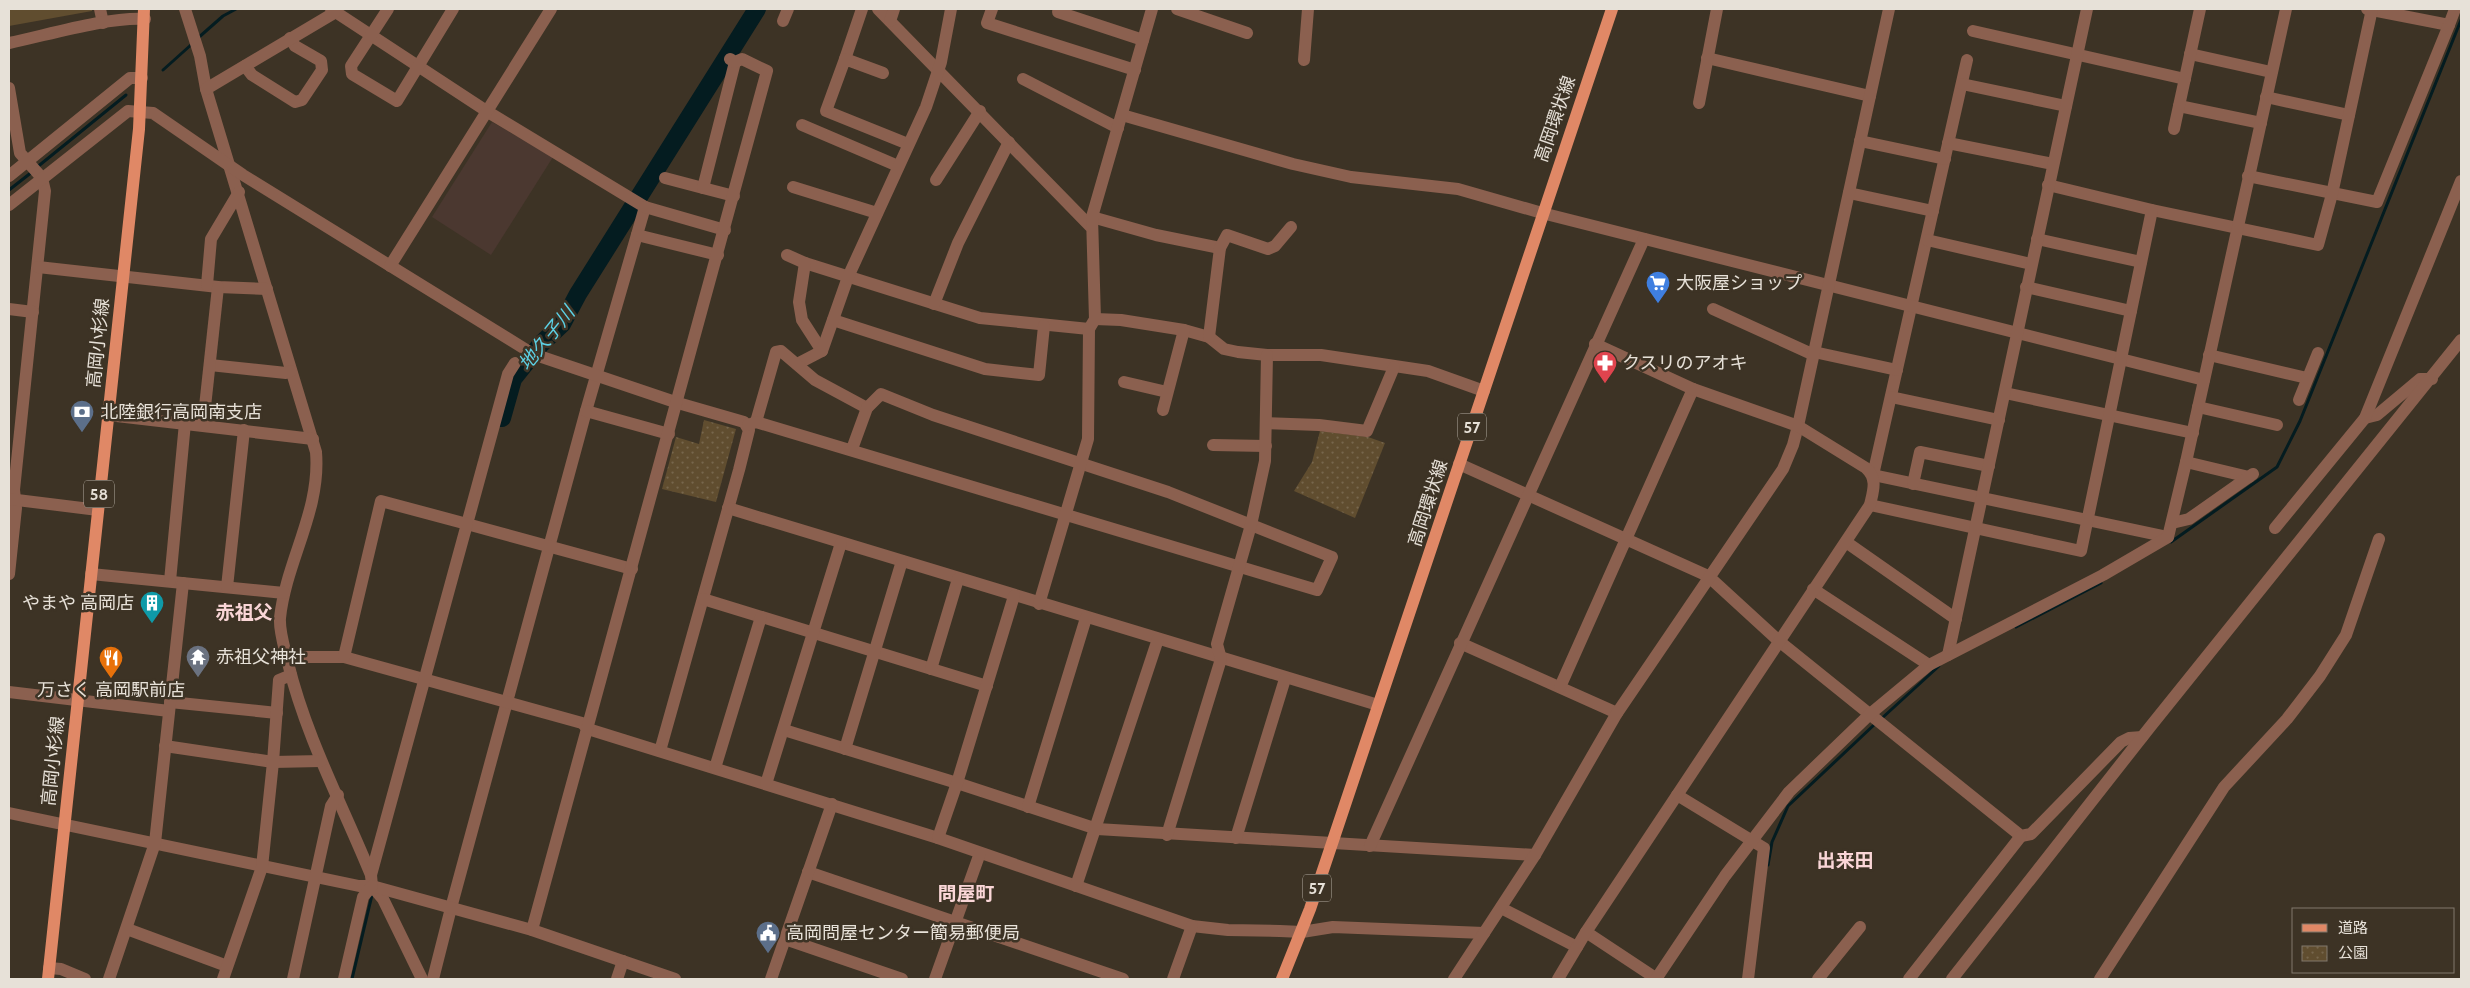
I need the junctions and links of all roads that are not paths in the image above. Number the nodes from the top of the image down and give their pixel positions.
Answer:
1 (100, 9) edge
2 (185, 9) edge
3 (388, 9) edge
4 (452, 9) edge
5 (550, 9) edge
6 (788, 9) edge
7 (862, 9) edge
8 (878, 9) edge
9 (951, 9) edge
10 (992, 9) edge
11 (1177, 9) edge
12 (1308, 9) edge
13 (1612, 9) edge
14 (1718, 9) edge
15 (1889, 9) edge
16 (2087, 9) edge
17 (2200, 9) edge
18 (2286, 9) edge
19 (2370, 9) edge
20 (2455, 9) edge
21 (333, 10) edge
22 (1149, 10) edge
23 (1058, 12) dead end
24 (145, 14) edge
25 (892, 15) edge
26 (783, 21) dead end
27 (103, 24) junction
28 (2449, 25) junction
29 (1974, 30) dead end
30 (1247, 33) dead end
31 (370, 36) junction
32 (290, 38) junction
33 (1143, 40) junction
34 (9, 43) edge
35 (2077, 54) junction
36 (2190, 54) junction
37 (1707, 58) junction
38 (845, 59) junction
39 (1304, 60) dead end
40 (1967, 60) dead end
41 (417, 65) junction
42 (245, 66) junction
43 (938, 69) junction
44 (1134, 70) junction
45 (2271, 72) junction
46 (883, 74) dead end
47 (142, 78) junction
48 (1023, 79) dead end
49 (2185, 79) junction
50 (1962, 84) junction
51 (9, 88) edge
52 (206, 88) junction
53 (1870, 96) junction
54 (2266, 97) junction
55 (1699, 103) dead end
56 (2066, 106) junction
57 (2180, 106) junction
58 (140, 110) junction
59 (980, 111) junction
60 (488, 112) junction
61 (2349, 114) junction
62 (1122, 115) junction
63 (12, 122) edge
64 (2261, 123) junction
65 (802, 125) dead end
66 (1118, 128) junction
67 (2174, 129) dead end
68 (1860, 141) junction
69 (1009, 142) junction
70 (1948, 143) junction
71 (908, 144) junction
72 (1945, 159) junction
73 (2053, 164) junction
74 (898, 166) junction
75 (231, 167) junction
76 (34, 170) junction
77 (9, 176) edge
78 (2248, 176) junction
79 (665, 178) dead end
80 (936, 180) dead end
81 (2461, 181) edge
82 (2048, 185) junction
83 (793, 187) dead end
84 (703, 188) junction
85 (239, 192) junction
86 (1849, 192) junction
87 (2332, 194) junction
88 (734, 196) junction
89 (9, 205) edge
90 (639, 205) junction
91 (2152, 210) junction
92 (1933, 211) junction
93 (877, 213) junction
94 (1542, 213) junction
95 (1091, 222) junction
96 (1291, 227) dead end
97 (2237, 228) junction
98 (724, 230) junction
99 (637, 235) junction
100 (2037, 238) junction
101 (1644, 239) junction
102 (1926, 240) junction
103 (1220, 248) junction
104 (718, 255) junction
105 (787, 255) dead end
106 (2141, 262) junction
107 (805, 263) junction
108 (2031, 264) junction
109 (390, 266) junction
110 (38, 267) junction
111 (123, 276) junction
112 (848, 276) junction
113 (212, 286) junction
114 (1829, 286) junction
115 (2026, 287) junction
116 (267, 289) junction
117 (934, 304) junction
118 (1912, 306) junction
119 (1712, 309) dead end
120 (9, 310) edge
121 (2131, 311) junction
122 (33, 312) junction
123 (833, 320) junction
124 (1092, 324) junction
125 (1044, 326) junction
126 (1184, 330) junction
127 (2017, 334) junction
128 (1209, 337) junction
129 (2461, 340) edge
130 (1595, 344) junction
131 (822, 351) junction
132 (1814, 353) junction
133 (2318, 353) dead end
134 (1267, 355) junction
135 (2209, 355) junction
136 (2122, 360) junction
137 (515, 363) dead end
138 (797, 364) junction
139 (210, 365) junction
140 (1394, 367) junction
141 (1897, 370) junction
142 (291, 371) junction
143 (596, 376) junction
144 (2307, 378) junction
145 (2432, 379) junction
146 (2204, 380) junction
147 (1124, 382) dead end
148 (1693, 389) junction
149 (1484, 391) junction
150 (1167, 392) junction
151 (2005, 393) junction
152 (1891, 397) junction
153 (2299, 400) dead end
154 (678, 403) junction
155 (867, 408) junction
156 (2198, 408) junction
157 (1162, 410) dead end
158 (586, 412) junction
159 (108, 415) junction
160 (2110, 415) junction
161 (2365, 418) junction
162 (1999, 420) junction
163 (185, 423) junction
164 (752, 423) junction
165 (1266, 423) junction
166 (203, 425) junction
167 (2277, 425) dead end
168 (1798, 426) junction
169 (244, 430) junction
170 (2193, 433) junction
171 (669, 434) junction
172 (313, 440) junction
173 (1214, 445) dead end
174 (1266, 446) junction
175 (852, 449) junction
176 (2186, 462) junction
177 (1080, 463) junction
178 (1460, 464) junction
179 (1989, 466) junction
180 (1874, 475) junction
181 (1913, 484) junction
182 (1528, 494) junction
183 (12, 499) edge
184 (1982, 499) junction
185 (1870, 505) junction
186 (728, 508) junction
187 (98, 510) junction
188 (1065, 514) junction
189 (2088, 520) junction
190 (2172, 523) junction
191 (467, 524) junction
192 (1251, 525) junction
193 (1976, 528) junction
194 (2274, 528) dead end
195 (2168, 537) junction
196 (2379, 539) dead end
197 (1624, 540) junction
198 (1846, 542) junction
199 (841, 543) junction
200 (549, 546) junction
201 (902, 562) junction
202 (1238, 567) junction
203 (632, 569) junction
204 (9, 574) edge
205 (91, 574) junction
206 (1708, 576) junction
207 (958, 579) junction
208 (176, 582) junction
209 (227, 587) junction
210 (1813, 589) junction
211 (284, 594) junction
212 (1014, 596) junction
213 (703, 599) junction
214 (1039, 604) junction
215 (761, 617) junction
216 (1086, 618) junction
217 (1956, 619) junction
218 (814, 633) junction
219 (1158, 639) junction
220 (1460, 642) junction
221 (1780, 642) junction
222 (874, 651) junction
223 (1948, 655) junction
224 (286, 657) junction
225 (344, 657) junction
226 (1221, 659) junction
227 (1929, 665) junction
228 (931, 669) junction
229 (291, 675) junction
230 (1285, 679) junction
231 (428, 681) junction
232 (987, 686) junction
233 (1560, 687) junction
234 (9, 692) edge
235 (77, 699) junction
236 (506, 703) junction
237 (1378, 705) junction
238 (170, 707) junction
239 (1618, 712) junction
240 (277, 713) junction
241 (1870, 714) junction
242 (588, 729) junction
243 (784, 730) junction
244 (2142, 737) junction
245 (165, 746) junction
246 (845, 749) junction
247 (660, 752) junction
248 (321, 761) junction
249 (273, 762) junction
250 (715, 768) junction
251 (957, 783) junction
252 (766, 784) junction
253 (338, 795) junction
254 (1676, 795) junction
255 (832, 804) junction
256 (1028, 807) junction
257 (9, 813) edge
258 (64, 824) junction
259 (1096, 829) junction
260 (1167, 835) junction
261 (2021, 836) junction
262 (938, 838) junction
263 (1236, 838) junction
264 (1751, 842) junction
265 (155, 843) junction
266 (1332, 844) junction
267 (1370, 846) junction
268 (980, 853) junction
269 (1534, 855) junction
270 (262, 867) junction
271 (808, 872) junction
272 (315, 877) junction
273 (375, 885) junction
274 (1076, 886) junction
275 (450, 908) junction
276 (1501, 908) junction
277 (955, 921) junction
278 (1192, 926) junction
279 (1860, 927) dead end
280 (127, 929) junction
281 (532, 930) junction
282 (1302, 932) junction
283 (1586, 932) junction
284 (1484, 933) junction
285 (785, 939) junction
286 (1577, 947) junction
287 (623, 961) junction
288 (227, 966) junction
289 (48, 974) edge
290 (85, 979) edge
291 (109, 979) edge
292 (223, 979) edge
293 (293, 979) edge
294 (344, 979) edge
295 (422, 979) edge
296 (433, 979) edge
297 (617, 979) edge
298 (675, 979) edge
299 (771, 979) edge
300 (902, 979) edge
301 (935, 979) edge
302 (1123, 979) edge
303 (1173, 979) edge
304 (1282, 979) edge
305 (1454, 979) edge
306 (1559, 979) edge
307 (1656, 979) edge
308 (1748, 979) edge
309 (1818, 979) edge
310 (1909, 979) edge
311 (1952, 979) edge
312 (2100, 979) edge

1 - 27 street
2 - 52 street
3 - 31 street
4 - 41 street
5 - 60 street
6 - 26 street
7 - 38 street
8 - 25 street
9 - 43 street
10 - 44 street
11 - 30 street
12 - 39 street
13 - 94 main road, 高岡環状線 / 57
14 - 37 street
15 - 53 street
16 - 35 street
17 - 36 street
18 - 45 street
19 - 28 street
19 - 61 street
20 - 28 street
21 - 31 street
21 - 32 street
22 - 33 street
23 - 33 street
24 - 27 street
24 - 47 main road, 高岡小杉線 / 58
25 - 43 street
27 - 34 street
28 - 87 street
29 - 35 street
31 - 41 street
31 - 41 street
32 - 42 street
32 - 42 street
33 - 44 street
35 - 49 street
35 - 56 street
36 - 45 street
36 - 49 street
37 - 53 street
37 - 55 street
38 - 46 street
38 - 71 street
40 - 50 street
41 - 60 street
42 - 52 street
43 - 59 street
43 - 71 street
44 - 62 street
45 - 54 street
47 - 58 main road, 高岡小杉線 / 58
47 - 76 street
48 - 66 street
49 - 57 street
50 - 56 street
50 - 70 street
51 - 63 street
52 - 75 street
53 - 68 street
54 - 61 street
54 - 64 street
56 - 73 street
57 - 64 street
57 - 67 street
58 - 75 street
58 - 76 street
58 - 111 main road, 高岡小杉線 / 58
59 - 69 street
59 - 80 street
60 - 90 street
60 - 109 street
61 - 87 street
62 - 66 street
62 - 94 street
63 - 76 street
64 - 78 street
65 - 74 street
66 - 95 street
68 - 72 street
68 - 86 street
69 - 95 street
69 - 117 street
70 - 72 street
70 - 73 street
71 - 74 street
72 - 92 street
73 - 82 street
74 - 93 street
75 - 85 street
75 - 109 street
76 - 77 street
76 - 89 street
76 - 110 street
78 - 87 street
78 - 97 street
79 - 84 street
81 - 161 street
82 - 91 street
82 - 100 street
83 - 93 street
84 - 88 street
84 - 88 street
85 - 113 street
85 - 116 street
86 - 92 street
86 - 114 street
87 - 97 street
88 - 98 street
90 - 98 street
90 - 99 street
91 - 97 street
91 - 106 street
92 - 102 street
93 - 112 street
94 - 101 street
94 - 149 main road, 高岡環状線 / 57
95 - 103 street
95 - 124 street
96 - 103 street
97 - 135 street
98 - 104 street
99 - 104 street
99 - 143 street
100 - 106 street
100 - 108 street
101 - 114 street
101 - 130 street
102 - 108 street
102 - 118 street
103 - 128 street
104 - 154 street
105 - 107 street
106 - 121 street
107 - 112 street
107 - 131 street
108 - 115 street
109 - 143 street
110 - 111 street
110 - 122 street
111 - 113 street
111 - 159 main road, 高岡小杉線 / 58
112 - 117 street
112 - 123 street
113 - 116 street
113 - 139 street
114 - 118 street
114 - 132 street
115 - 121 street
115 - 127 street
116 - 142 street
117 - 125 street
118 - 127 street
118 - 141 street
119 - 132 street
120 - 122 street
121 - 136 street
122 - 183 street
123 - 125 street
123 - 131 street
124 - 125 street
124 - 126 street
124 - 177 street
126 - 128 street
126 - 150 street
127 - 136 street
127 - 151 street
128 - 134 street
129 - 145 street
130 - 148 street
130 - 182 street
131 - 138 street
132 - 141 street
132 - 168 street
133 - 144 street
134 - 140 street
134 - 165 street
135 - 144 street
135 - 146 street
136 - 146 street
136 - 160 street
137 - 191 street
138 - 155 street
138 - 164 street
139 - 142 street
139 - 166 street
140 - 149 street
140 - 165 street
141 - 152 street
142 - 172 street
143 - 154 street
143 - 158 street
144 - 153 street
145 - 161 street
145 - 244 street
146 - 156 street
147 - 150 street
148 - 168 street
148 - 197 street
149 - 178 main road, 高岡環状線 / 57
150 - 157 street
151 - 160 street
151 - 162 street
152 - 162 street
152 - 180 street
154 - 164 street
154 - 171 street
155 - 175 street
155 - 177 street
156 - 167 street
156 - 170 street
158 - 171 street
158 - 200 street
159 - 163 street
159 - 187 main road, 高岡小杉線 / 58
160 - 170 street
160 - 189 street
161 - 194 street
162 - 179 street
163 - 166 street
163 - 208 street
164 - 175 street
164 - 186 street
165 - 174 street
166 - 169 street
168 - 180 street
168 - 206 street
169 - 172 street
169 - 209 street
170 - 176 street
171 - 203 street
172 - 211 street
173 - 174 street
174 - 192 street
175 - 188 street
176 - 190 street
176 - 190 street
177 - 188 street
177 - 192 street
178 - 182 street
178 - 237 main road, 高岡環状線 / 57
179 - 181 street
179 - 184 street
180 - 181 street
180 - 185 street
181 - 184 street
182 - 197 street
182 - 220 street
183 - 187 street
183 - 204 street
184 - 189 street
184 - 193 street
185 - 193 street
185 - 198 street
186 - 199 street
186 - 213 street
187 - 205 main road, 高岡小杉線 / 58
188 - 202 street
188 - 214 street
189 - 193 street
189 - 195 street
190 - 195 street
191 - 200 street
191 - 225 street
191 - 231 street
192 - 202 street
192 - 202 street
193 - 217 street
195 - 223 street
196 - 312 street
197 - 206 street
197 - 233 street
198 - 210 street
198 - 217 street
199 - 201 street
199 - 218 street
200 - 203 street
200 - 236 street
201 - 207 street
201 - 222 street
202 - 226 street
203 - 242 street
205 - 208 street
205 - 235 main road, 高岡小杉線 / 58
206 - 221 street
206 - 239 street
207 - 212 street
207 - 228 street
208 - 209 street
208 - 238 street
209 - 211 street
210 - 221 street
210 - 227 street
211 - 224 street
212 - 214 street
212 - 232 street
213 - 215 street
213 - 247 street
214 - 216 street
215 - 218 street
215 - 250 street
216 - 219 street
216 - 256 street
217 - 223 street
218 - 222 street
218 - 243 street
219 - 226 street
219 - 259 street
220 - 233 street
220 - 267 street
221 - 241 street
221 - 254 street
222 - 228 street
222 - 246 street
223 - 227 street
224 - 225 street
224 - 229 street
225 - 231 street
226 - 230 street
226 - 260 street
227 - 241 street
228 - 232 street
229 - 240 street
229 - 248 street
230 - 237 street
230 - 263 street
231 - 236 street
231 - 273 street
232 - 251 street
233 - 239 street
234 - 235 street
235 - 238 street
235 - 258 main road, 高岡小杉線 / 58
236 - 242 street
236 - 275 street
237 - 266 main road, 高岡環状線 / 57
238 - 240 street
238 - 245 street
239 - 269 street
240 - 249 street
241 - 261 street
241 - 264 street
242 - 247 street
242 - 281 street
243 - 246 street
243 - 252 street
244 - 261 street
244 - 311 street
245 - 249 street
245 - 265 street
246 - 251 street
247 - 250 street
248 - 249 street
248 - 253 street
249 - 270 street
250 - 252 street
251 - 256 street
251 - 262 street
252 - 255 street
253 - 272 street
253 - 273 street
254 - 264 street
254 - 283 street
255 - 262 street
255 - 271 street
256 - 259 street
257 - 258 street
258 - 265 street
258 - 289 main road, 高岡小杉線 / 58
259 - 260 street
259 - 274 street
260 - 263 street
261 - 310 street
262 - 268 street
263 - 266 street
264 - 307 street
264 - 308 street
265 - 270 street
265 - 280 street
266 - 267 street
266 - 282 main road, 高岡環状線 / 57
267 - 269 street
268 - 274 street
268 - 277 street
269 - 276 street
270 - 272 street
270 - 288 street
271 - 277 street
271 - 285 street
272 - 273 street
272 - 293 street
273 - 275 street
273 - 294 street
273 - 295 street
274 - 278 street
275 - 281 street
275 - 296 street
276 - 284 street
276 - 286 street
277 - 301 street
277 - 302 street
278 - 282 street
278 - 303 street
279 - 309 street
280 - 288 street
280 - 291 street
281 - 287 street
282 - 284 street
282 - 304 main road, 高岡環状線 / 57
283 - 286 street
283 - 307 street
284 - 305 street
285 - 299 street
285 - 300 street
286 - 306 street
287 - 297 street
287 - 298 street
288 - 292 street
289 - 290 street

